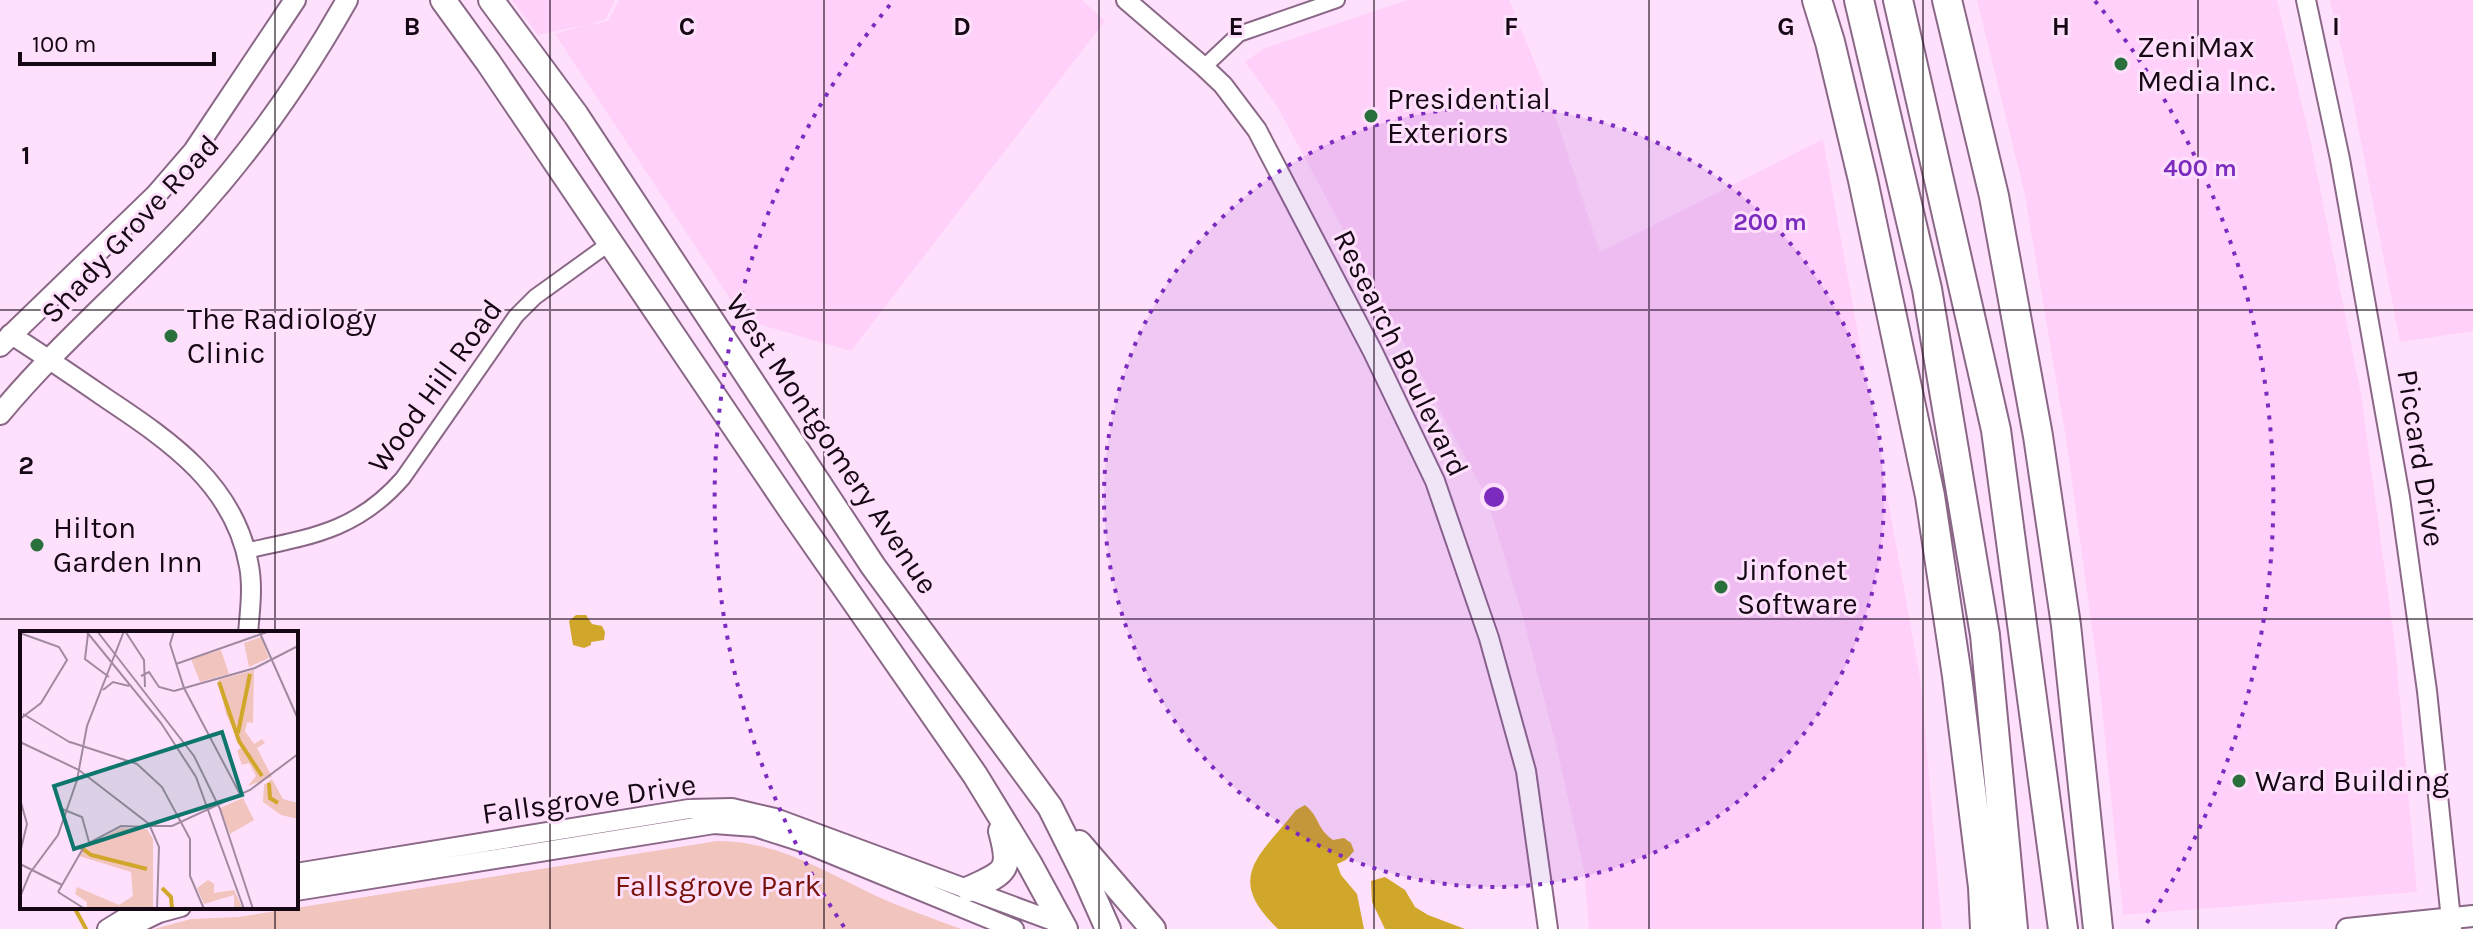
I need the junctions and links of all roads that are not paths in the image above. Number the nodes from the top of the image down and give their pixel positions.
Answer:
1 (295, 0) edge
2 (347, 0) edge
3 (443, 0) edge
4 (491, 0) edge
5 (1126, 0) edge
6 (1337, 0) edge
7 (1817, 0) edge
8 (1832, 0) edge
9 (1859, 0) edge
10 (1898, 0) edge
11 (1947, 0) edge
12 (2306, 0) edge
13 (1204, 67) junction
14 (1863, 180) junction
15 (610, 243) junction
16 (3, 336) edge
17 (48, 358) junction
18 (0, 414) edge
19 (245, 551) junction
20 (248, 631) edge
21 (1050, 807) junction
22 (995, 809) junction
23 (298, 873) edge
24 (969, 889) junction
25 (298, 891) edge
26 (143, 909) edge
27 (174, 909) edge
28 (2473, 916) edge
29 (2450, 924) edge
30 (1068, 928) edge
31 (107, 929) edge
32 (126, 929) edge
33 (1014, 929) edge
34 (1108, 929) edge
35 (1153, 929) edge
36 (1548, 929) edge
37 (1985, 929) edge
38 (2013, 929) edge
39 (2063, 929) edge
40 (2098, 929) edge
41 (2347, 929) edge

1 - 16 main road, Shady Grove Road
2 - 17 main road, Shady Grove Road
3 - 15 main road
4 - 21 main road, West Montgomery Avenue
5 - 13 street, Research Boulevard
6 - 13 street
7 - 14 highway
8 - 14 highway
9 - 38 highway
10 - 39 highway
11 - 40 highway
12 - 29 street, Piccard Drive
13 - 36 street, Research Boulevard
14 - 37 highway
15 - 19 street, Wood Hill Road
15 - 22 main road
16 - 17 street
17 - 18 main road, Shady Grove Road
17 - 19 street
19 - 20 street
21 - 34 main road, West Montgomery Avenue
21 - 35 main road
22 - 24 main road
22 - 30 main road
23 - 24 street, Fallsgrove Drive
24 - 30 street, Fallsgrove Drive
25 - 33 street, Fallsgrove Drive
26 - 31 street
27 - 32 street
28 - 29 main road
29 - 41 main road

